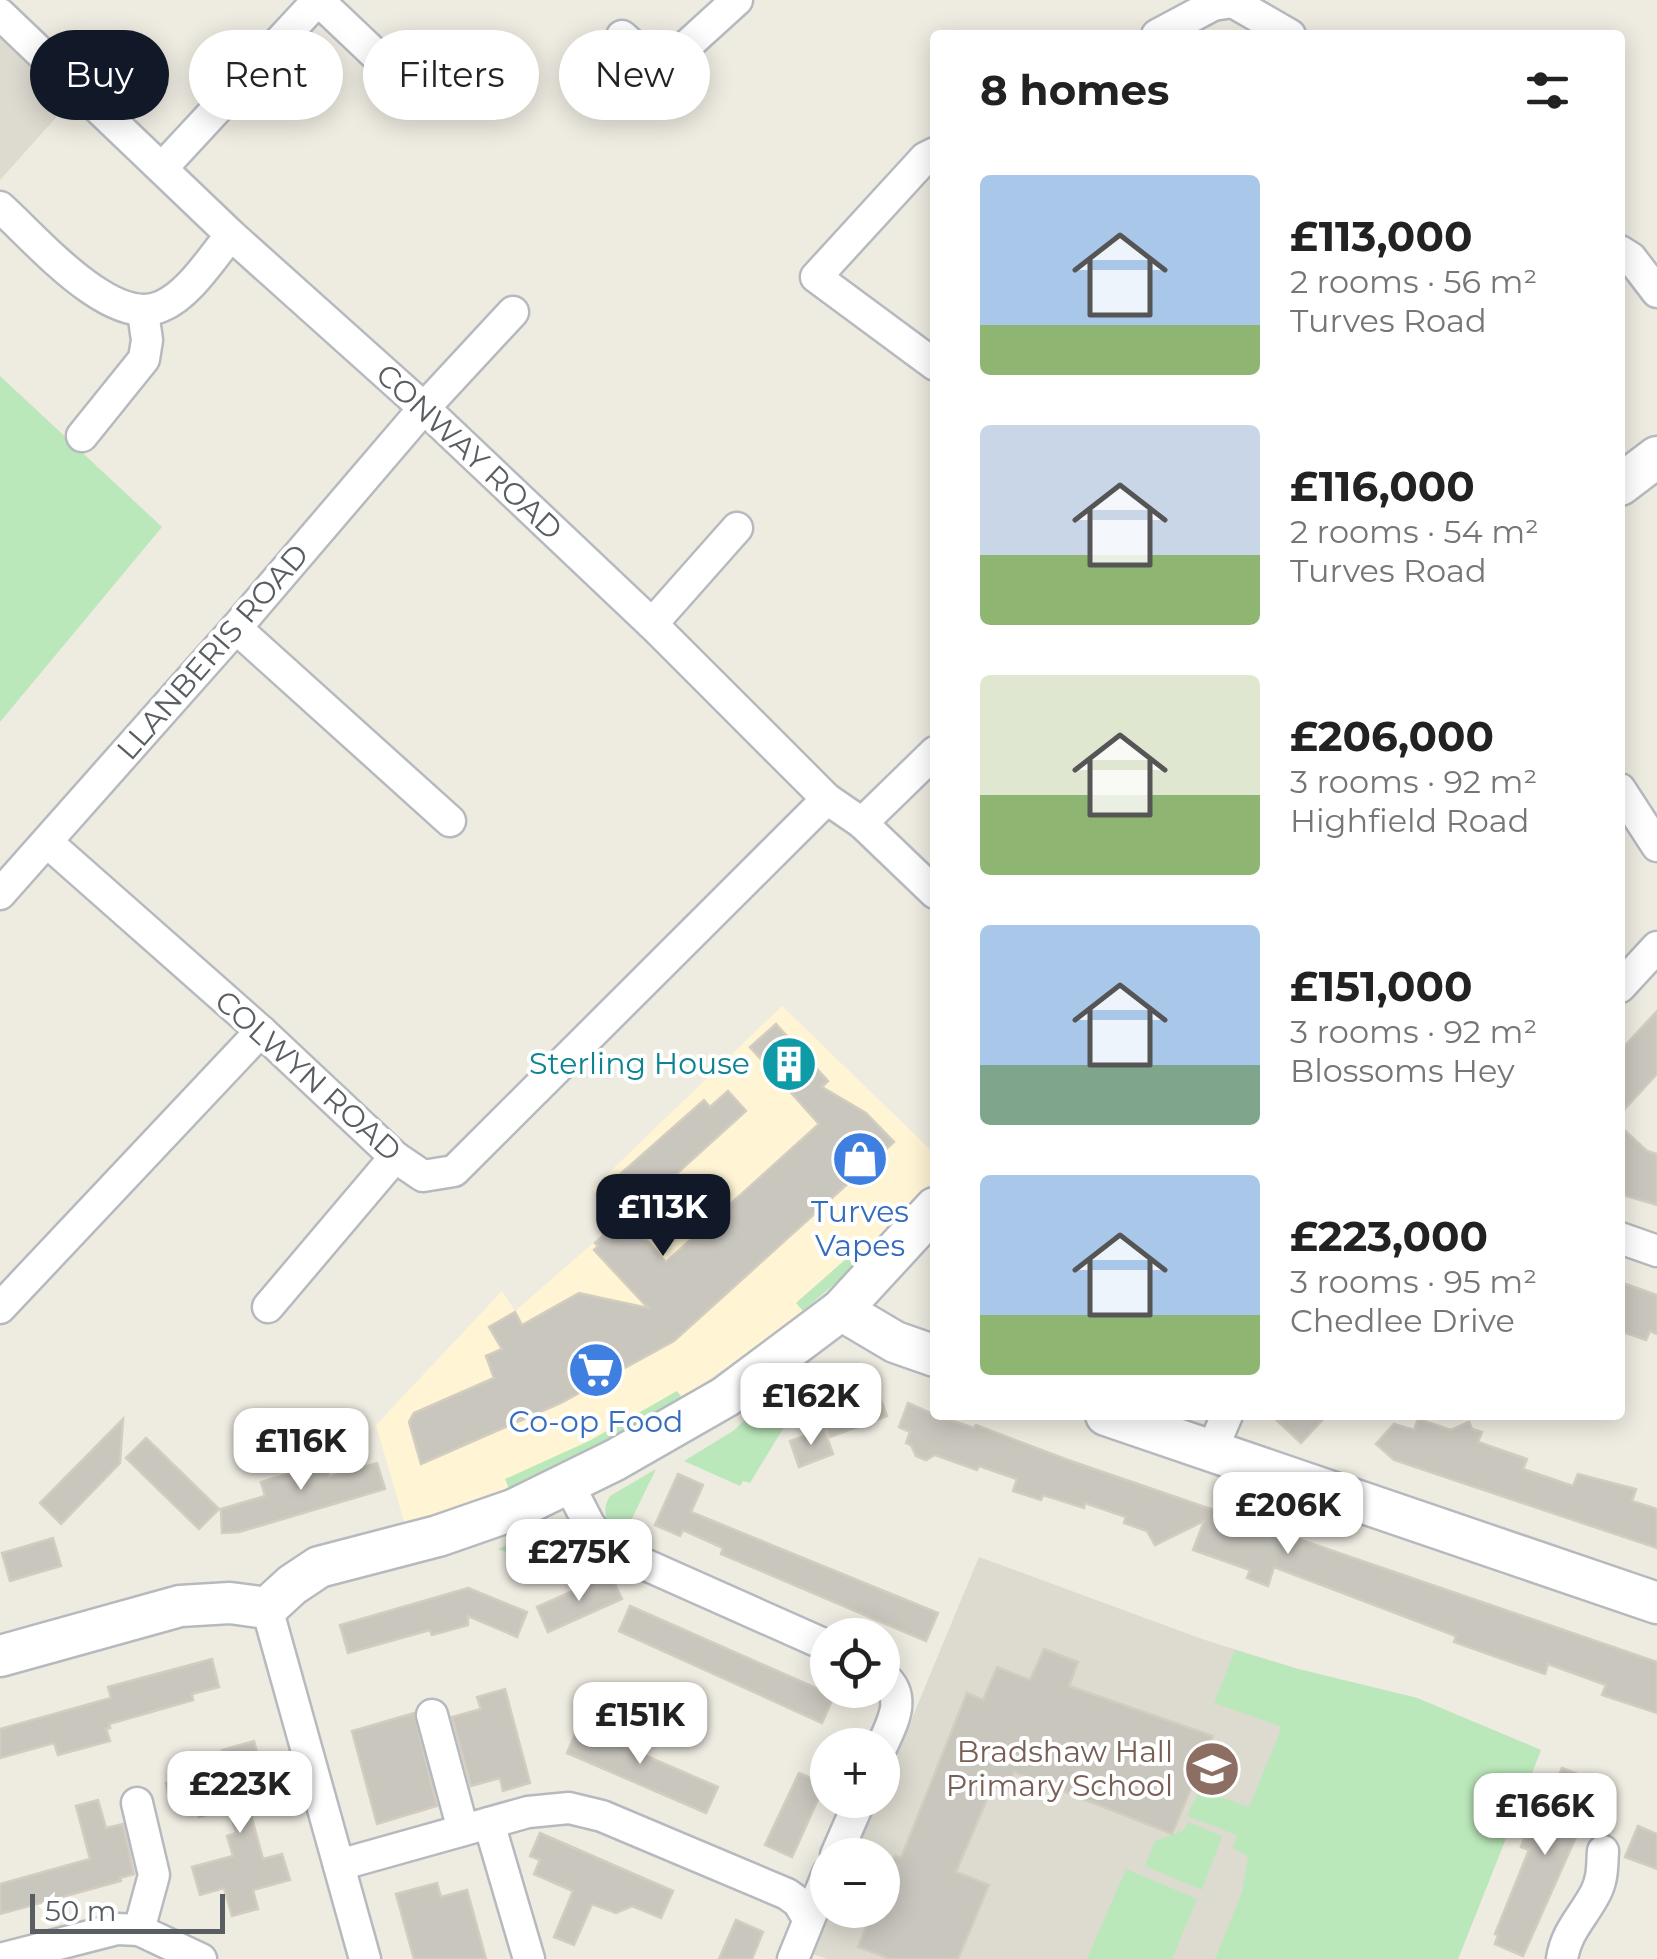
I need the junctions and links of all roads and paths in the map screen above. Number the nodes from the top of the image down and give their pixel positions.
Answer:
1 (318, 0) edge
2 (737, 0) edge
3 (0, 14) edge
4 (704, 30) edge
5 (1166, 30) edge
6 (1282, 30) edge
7 (363, 42) edge
8 (930, 159) edge
9 (163, 168) junction
10 (0, 207) edge
11 (231, 235) junction
12 (1625, 255) edge
13 (1657, 292) edge
14 (143, 312) junction
15 (512, 312) dead end
16 (930, 361) edge
17 (424, 408) junction
18 (82, 436) dead end
19 (1657, 457) edge
20 (1625, 481) edge
21 (738, 528) dead end
22 (652, 624) junction
23 (236, 628) junction
24 (930, 757) edge
25 (1625, 798) edge
26 (827, 799) junction
27 (450, 820) dead end
28 (862, 823) junction
29 (47, 842) junction
30 (1657, 846) edge
31 (930, 888) edge
32 (0, 894) edge
33 (1657, 947) edge
34 (1625, 982) edge
35 (261, 1031) junction
36 (395, 1157) junction
37 (930, 1213) edge
38 (1625, 1240) edge
39 (1657, 1251) edge
40 (0, 1308) edge
41 (268, 1308) dead end
42 (840, 1310) junction
43 (930, 1354) edge
44 (1120, 1420) edge
45 (1225, 1420) edge
46 (1212, 1452) junction
47 (569, 1485) junction
48 (1657, 1604) edge
49 (268, 1608) junction
50 (810, 1638) edge
51 (0, 1656) edge
52 (432, 1715) dead end
53 (136, 1803) dead end
54 (476, 1827) junction
55 (339, 1865) junction
56 (1610, 1872) dead end
57 (810, 1911) edge
58 (807, 1917) junction
59 (139, 1930) junction
60 (357, 1957) edge
61 (0, 1959) edge
62 (201, 1959) edge
63 (529, 1959) edge
64 (793, 1959) edge
65 (1562, 1959) edge

1 - 7 street
1 - 9 street
2 - 4 street
3 - 9 street, CONWAY ROAD
5 - 6 street
8 - 16 street
9 - 11 street, CONWAY ROAD
10 - 14 street
11 - 14 street
11 - 17 street, CONWAY ROAD
12 - 13 street
14 - 18 street
15 - 17 street, LLANBERIS ROAD
17 - 22 street, CONWAY ROAD
17 - 23 street, LLANBERIS ROAD
19 - 20 street
21 - 22 street
22 - 26 street, CONWAY ROAD
23 - 27 street
23 - 29 street, LLANBERIS ROAD
24 - 28 street
25 - 30 street
26 - 28 street, CONWAY ROAD
26 - 36 street, COLWYN ROAD
28 - 31 street, CONWAY ROAD
29 - 32 street, LLANBERIS ROAD
29 - 35 street, COLWYN ROAD
33 - 34 street
35 - 36 street, COLWYN ROAD
35 - 40 street
36 - 41 street
37 - 42 street
38 - 39 street
42 - 43 street
42 - 47 street
44 - 46 street
45 - 46 street
46 - 48 street
47 - 49 street
47 - 50 street
49 - 51 street
49 - 55 street
52 - 54 street
53 - 59 street
54 - 55 street
54 - 58 street
54 - 63 street
55 - 60 street
56 - 65 street
57 - 58 street
58 - 64 street
59 - 61 street
59 - 62 street

